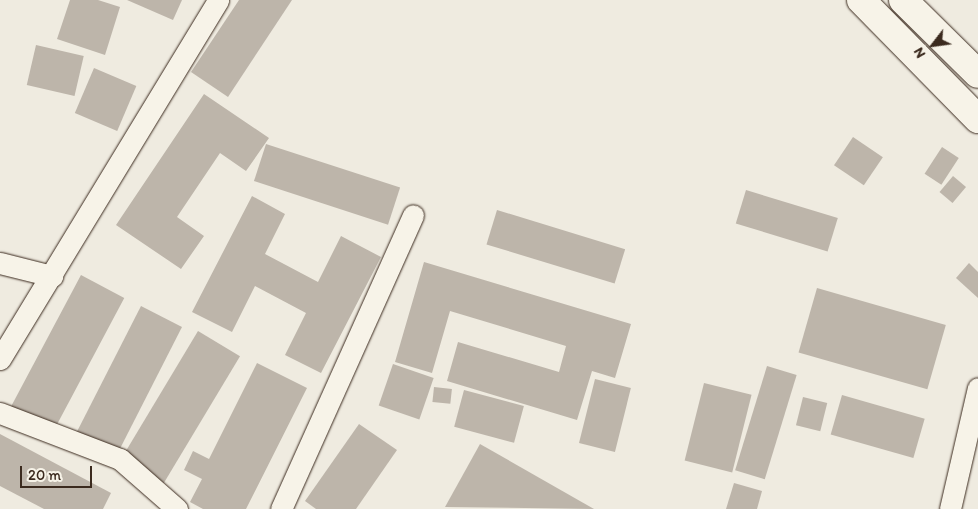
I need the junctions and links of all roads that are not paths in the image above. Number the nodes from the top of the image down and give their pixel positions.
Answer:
1 (218, 0) edge
2 (861, 0) edge
3 (903, 0) edge
4 (978, 74) edge
5 (978, 119) edge
6 (413, 215) dead end
7 (0, 263) edge
8 (52, 276) junction
9 (0, 359) edge
10 (978, 388) edge
11 (0, 413) edge
12 (178, 509) edge
13 (281, 509) edge
14 (950, 509) edge

1 - 8 street
2 - 5 main road
3 - 4 main road
6 - 13 street
7 - 8 street
8 - 9 street
10 - 14 street
11 - 12 street

